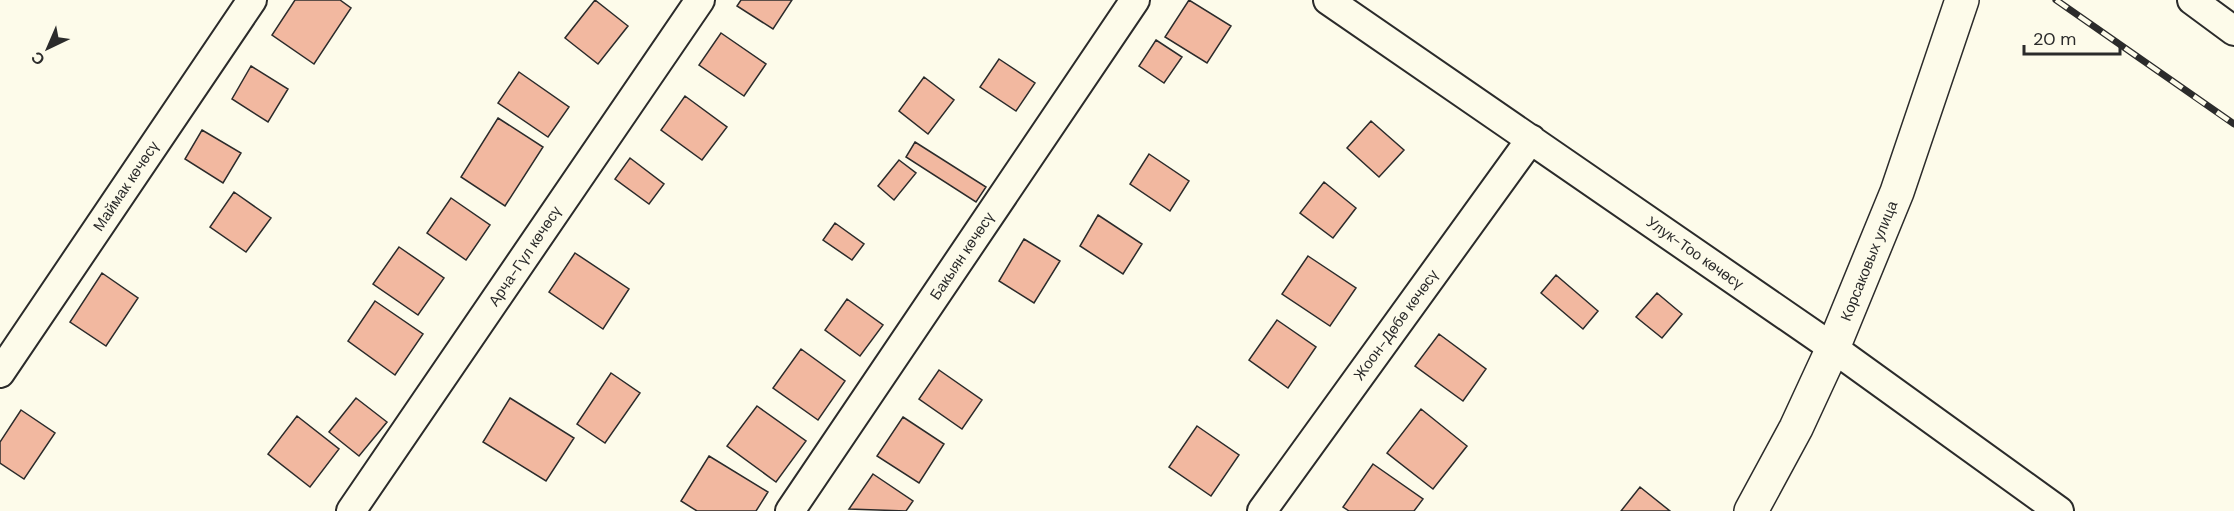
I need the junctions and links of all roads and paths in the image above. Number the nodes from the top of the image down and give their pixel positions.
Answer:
1 (252, 0) edge
2 (700, 0) edge
3 (1135, 0) edge
4 (1328, 0) edge
5 (1962, 0) edge
6 (2192, 0) edge
7 (2234, 31) edge
8 (1531, 139) junction
9 (1833, 348) junction
10 (0, 373) edge
11 (351, 511) edge
12 (790, 511) edge
13 (1262, 511) edge
14 (1751, 511) edge
15 (2059, 511) edge

1 - 10 street, Маймак көчөсү
2 - 11 street, Арча-Гүл көчөсү
3 - 12 street, Бакыян көчөсү
4 - 8 street, Улук-Тоо көчөсү
5 - 9 street, Корсаковых улица
6 - 7 street
8 - 9 street, Улук-Тоо көчөсү
8 - 13 street, Жоон-Дөбө көчөсү
9 - 14 street, Корсаковых улица
9 - 15 street, Улук-Тоо көчөсү

